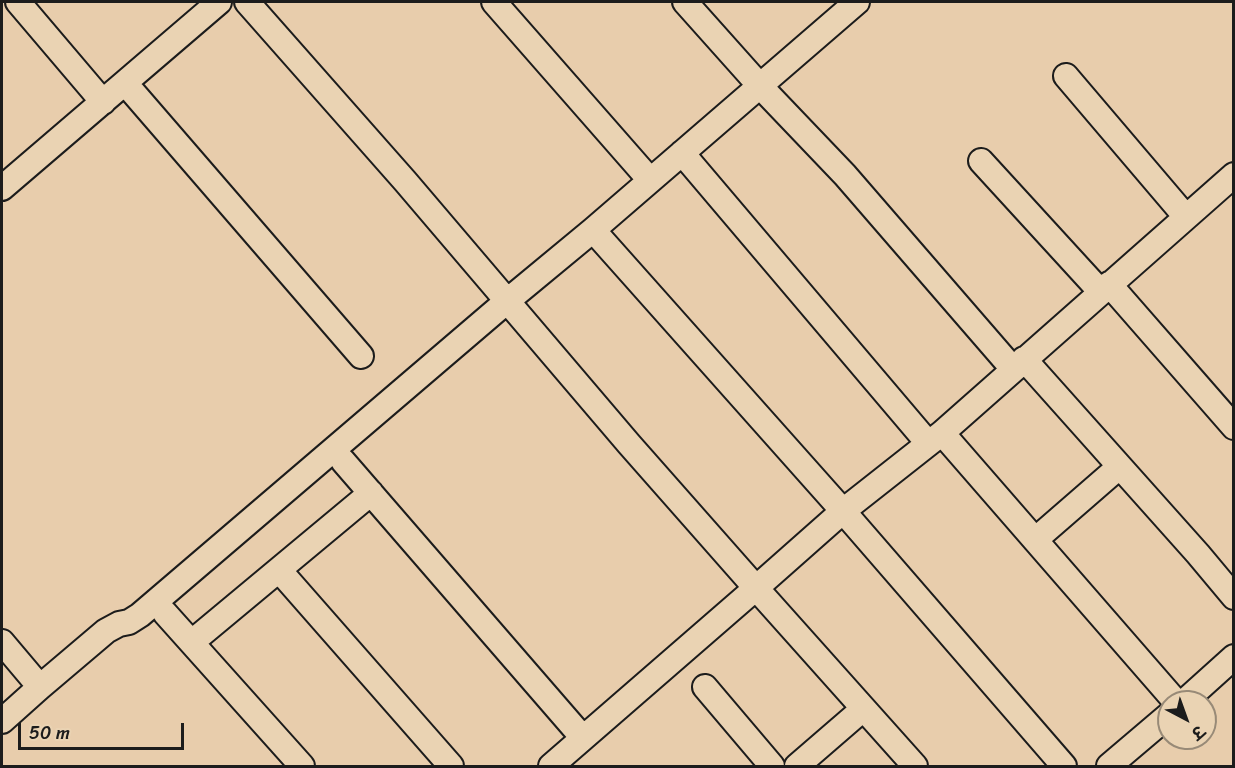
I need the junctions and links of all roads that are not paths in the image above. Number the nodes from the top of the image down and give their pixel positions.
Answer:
1 (16, 2) edge
2 (219, 2) edge
3 (247, 2) edge
4 (494, 2) edge
5 (685, 2) edge
6 (857, 2) edge
7 (2, 13) edge
8 (1066, 76) dead end
9 (125, 83) junction
10 (760, 86) junction
11 (103, 102) junction
12 (682, 153) junction
13 (981, 161) dead end
14 (1233, 174) edge
15 (650, 180) junction
16 (2, 188) edge
17 (1186, 217) junction
18 (593, 230) junction
19 (1104, 288) junction
20 (506, 302) junction
21 (361, 356) dead end
22 (1018, 364) junction
23 (1233, 427) edge
24 (935, 438) junction
25 (343, 461) dead end
26 (1119, 466) junction
27 (371, 493) junction
28 (843, 512) junction
29 (1035, 540) junction
30 (279, 570) junction
31 (756, 588) junction
32 (1233, 597) edge
33 (165, 613) dead end
34 (2, 642) edge
35 (192, 642) junction
36 (1233, 657) edge
37 (40, 687) junction
38 (705, 687) dead end
39 (1166, 690) edge
40 (1197, 690) edge
41 (863, 709) junction
42 (2, 721) edge
43 (1157, 725) edge
44 (583, 738) junction
45 (302, 766) edge
46 (451, 766) edge
47 (551, 766) edge
48 (772, 766) edge
49 (797, 766) edge
50 (915, 766) edge
51 (1064, 766) edge
52 (1109, 766) edge

1 - 7 street
1 - 11 street
2 - 9 street
3 - 20 street
4 - 15 street
5 - 10 street
6 - 10 street
8 - 17 street
9 - 11 street
9 - 21 street
10 - 12 street
10 - 22 street
11 - 16 street
12 - 15 street
12 - 24 street
13 - 19 street
14 - 17 street
15 - 18 street
17 - 19 street
18 - 20 street
18 - 28 street
19 - 22 street
19 - 23 street
20 - 31 street
20 - 37 street
22 - 24 street
22 - 26 street
24 - 28 street
24 - 29 street
25 - 27 street
26 - 29 street
26 - 32 street
27 - 30 street
27 - 44 street
28 - 31 street
28 - 51 street
29 - 39 street
30 - 35 street
30 - 46 street
31 - 41 street
31 - 44 street
33 - 35 street
34 - 37 street
35 - 45 street
36 - 40 street
37 - 42 street
38 - 48 street
41 - 49 street
41 - 50 street
43 - 52 street
44 - 47 street

